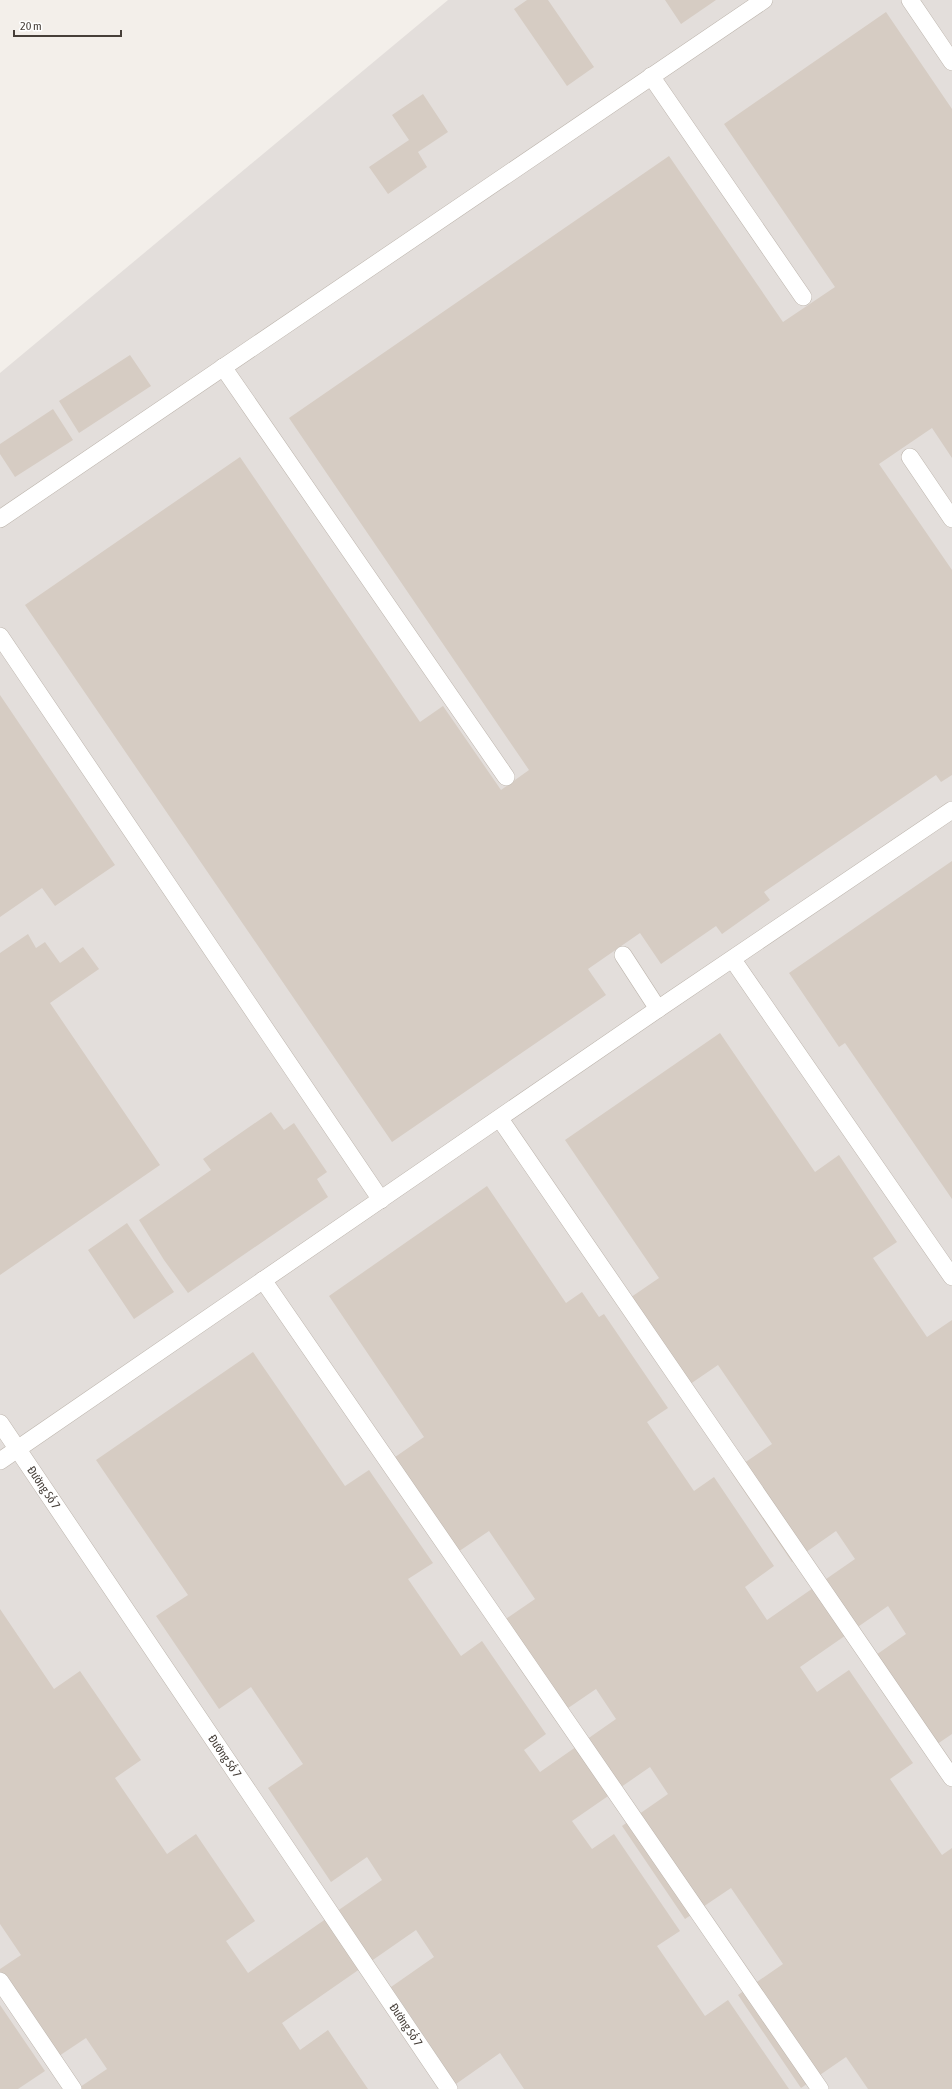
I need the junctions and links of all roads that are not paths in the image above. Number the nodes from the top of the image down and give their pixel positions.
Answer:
1 (764, 0) edge
2 (910, 0) edge
3 (952, 62) edge
4 (652, 76) junction
5 (803, 297) dead end
6 (223, 367) junction
7 (910, 457) dead end
8 (0, 519) edge
9 (952, 519) edge
10 (0, 636) edge
11 (506, 777) dead end
12 (952, 810) edge
13 (623, 955) dead end
14 (733, 960) junction
15 (658, 1009) junction
16 (500, 1119) junction
17 (381, 1200) junction
18 (952, 1277) edge
19 (264, 1280) junction
20 (0, 1423) edge
21 (18, 1448) junction
22 (0, 1461) edge
23 (952, 1778) edge
24 (0, 1981) edge
25 (73, 2089) edge
26 (449, 2089) edge
27 (820, 2089) edge

1 - 4 lane
2 - 3 lane
4 - 5 lane
4 - 6 lane
6 - 8 lane
6 - 11 lane
7 - 9 lane
10 - 17 lane
12 - 14 lane
13 - 15 lane
14 - 15 lane
14 - 18 lane
15 - 16 lane
16 - 17 lane
16 - 23 lane
17 - 19 lane
19 - 21 lane
19 - 27 lane
20 - 21 lane, Đường Số 7
21 - 22 lane
21 - 26 lane, Đường Số 7
24 - 25 lane

